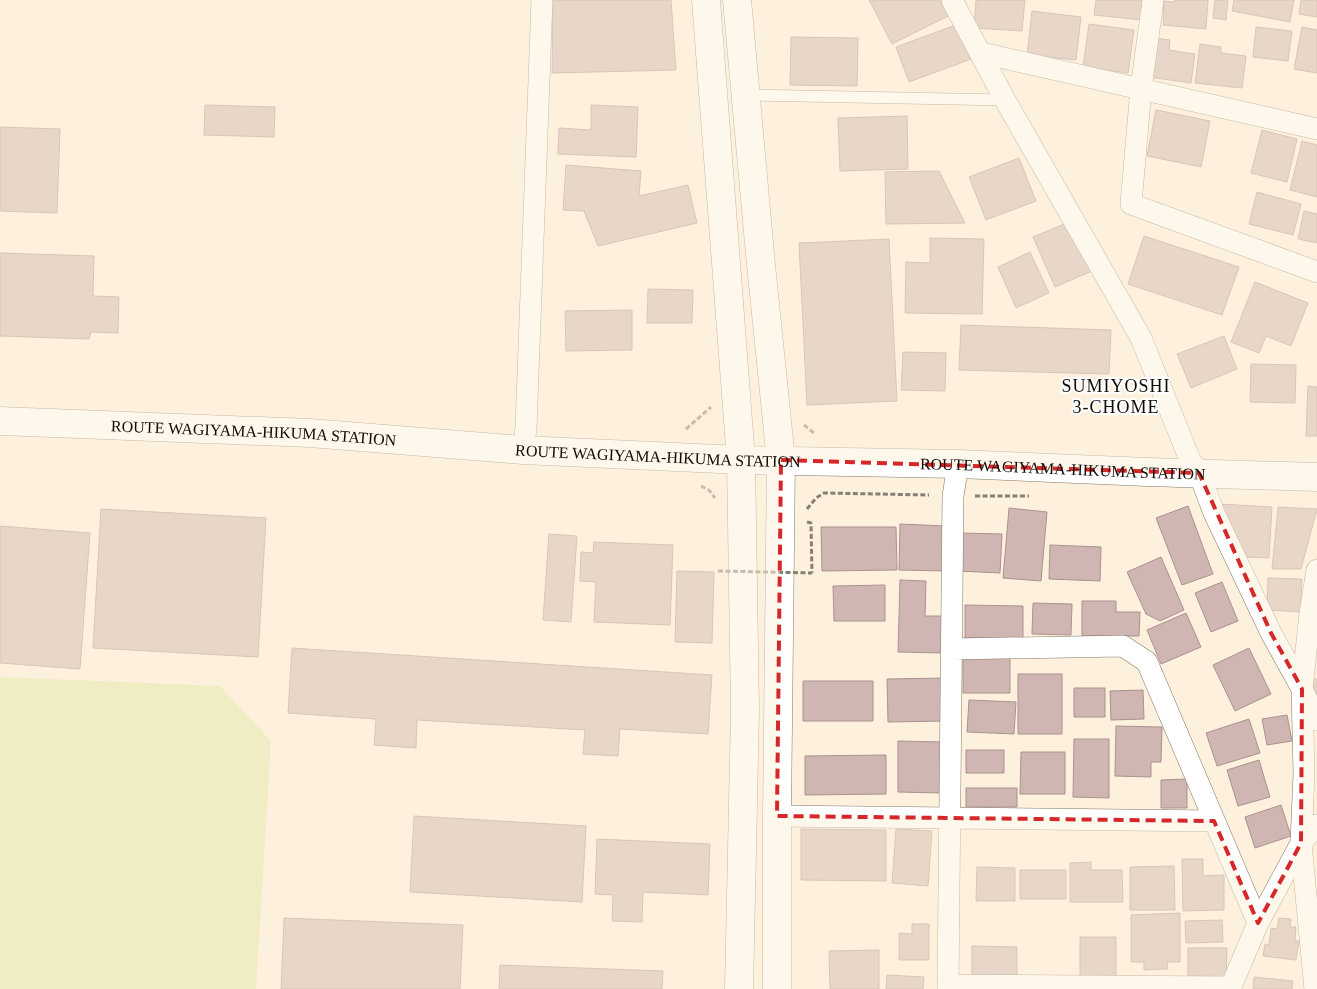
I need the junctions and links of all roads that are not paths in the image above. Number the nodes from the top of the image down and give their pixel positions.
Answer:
1 (542, 0) edge
2 (706, 0) edge
3 (737, 0) edge
4 (952, 0) edge
5 (1153, 0) edge
6 (982, 53) junction
7 (1141, 89) junction
8 (746, 96) junction
9 (1005, 100) junction
10 (1317, 129) edge
11 (1317, 272) edge
12 (0, 421) edge
13 (523, 450) junction
14 (741, 460) junction
15 (781, 460) junction
16 (958, 464) junction
17 (1199, 473) junction
18 (1317, 477) edge
19 (1317, 570) edge
20 (952, 649) junction
21 (1302, 689) junction
22 (1317, 720) edge
23 (777, 816) junction
24 (950, 817) junction
25 (1214, 821) junction
26 (1317, 825) edge
27 (1301, 843) junction
28 (1258, 922) junction
29 (948, 987) edge
30 (1231, 988) edge
31 (739, 989) edge
32 (777, 989) edge
33 (1315, 989) edge

1 - 13 street
2 - 14 street
3 - 8 street
4 - 6 street
5 - 7 street
6 - 7 street
6 - 9 street
7 - 10 street
7 - 11 street
8 - 9 lane
8 - 15 street
9 - 17 street
12 - 13 street, ROUTE WAGIYAMA-HIKUMA STATION
13 - 14 street, ROUTE WAGIYAMA-HIKUMA STATION
14 - 15 street, ROUTE WAGIYAMA-HIKUMA STATION
14 - 31 street
15 - 16 street, ROUTE WAGIYAMA-HIKUMA STATION
15 - 23 street
16 - 17 street, ROUTE WAGIYAMA-HIKUMA STATION
16 - 20 street
17 - 18 street, ROUTE WAGIYAMA-HIKUMA STATION
17 - 21 street
19 - 21 street
20 - 24 street
20 - 25 street
21 - 22 street
21 - 27 street
23 - 24 street
23 - 32 street
24 - 25 street
24 - 29 street
25 - 28 street
26 - 27 street
27 - 28 street
27 - 33 street
28 - 30 street
29 - 30 street

